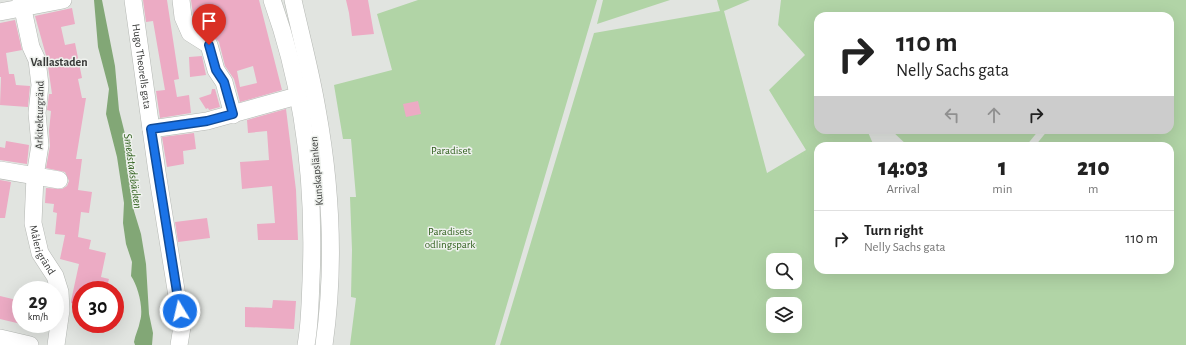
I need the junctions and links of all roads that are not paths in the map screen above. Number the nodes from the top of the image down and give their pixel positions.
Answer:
1 (63, 0) edge
2 (133, 0) edge
3 (181, 0) edge
4 (272, 0) edge
5 (281, 0) edge
6 (293, 0) edge
7 (22, 4) edge
8 (0, 12) edge
9 (297, 96) junction
10 (233, 114) junction
11 (151, 129) junction
12 (0, 170) edge
13 (35, 176) junction
14 (59, 180) dead end
15 (0, 338) edge
16 (30, 345) edge
17 (56, 345) edge
18 (179, 345) edge
19 (306, 345) edge
20 (315, 345) edge
21 (324, 345) edge

1 - 7 street
2 - 11 street, Hugo Theorells gata
3 - 10 street
4 - 9 street
5 - 20 street, Kunskapslänken
6 - 21 street
7 - 8 street
7 - 13 street, Arkitekturgränd
9 - 10 street
9 - 19 street
10 - 11 street
11 - 18 street, Hugo Theorells gata
12 - 13 street
13 - 14 street
13 - 17 street, Målerigränd
15 - 16 street

